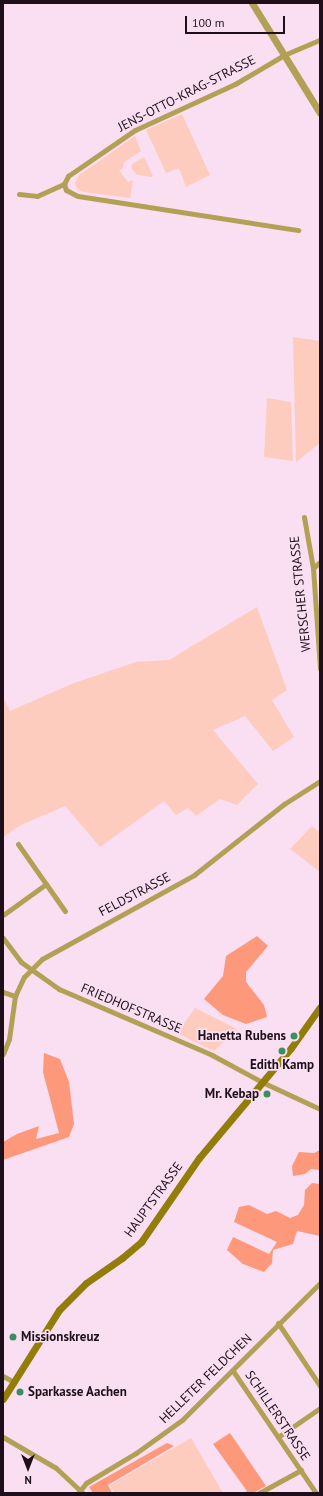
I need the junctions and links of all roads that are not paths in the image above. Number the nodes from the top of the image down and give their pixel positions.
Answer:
1 (252, 3) edge
2 (320, 40) edge
3 (284, 54) junction
4 (320, 113) edge
5 (64, 184) junction
6 (19, 194) dead end
7 (298, 230) dead end
8 (304, 517) dead end
9 (320, 562) edge
10 (313, 568) junction
11 (320, 668) edge
12 (320, 781) edge
13 (18, 844) dead end
14 (46, 884) junction
15 (65, 911) dead end
16 (3, 915) edge
17 (3, 938) edge
18 (31, 969) junction
19 (3, 992) edge
20 (14, 996) junction
21 (320, 1007) edge
22 (318, 1016) edge
23 (3, 1054) edge
24 (262, 1082) junction
25 (320, 1109) edge
26 (320, 1283) edge
27 (278, 1323) junction
28 (233, 1371) junction
29 (3, 1376) edge
30 (14, 1382) junction
31 (320, 1386) edge
32 (3, 1399) edge
33 (320, 1408) edge
34 (278, 1437) junction
35 (3, 1438) edge
36 (301, 1470) junction
37 (80, 1492) edge
38 (259, 1493) edge
39 (316, 1493) edge

1 - 3 street
2 - 3 street, JENS-OTTO-KRAG-STRASSE
3 - 4 street
3 - 5 street, JENS-OTTO-KRAG-STRASSE
5 - 6 street, JENS-OTTO-KRAG-STRASSE
5 - 7 street
8 - 10 street, WERSCHER STRASSE
9 - 10 street
10 - 11 street, WERSCHER STRASSE
12 - 18 street, FELDSTRASSE
13 - 14 street
14 - 15 street
14 - 16 street
17 - 18 street, FRIEDHOFSTRASSE
18 - 20 street, FELDSTRASSE
18 - 24 street, FRIEDHOFSTRASSE
19 - 20 street
20 - 23 street, FELDSTRASSE
21 - 22 main road, HAUPTSTRASSE
22 - 24 main road, HAUPTSTRASSE
24 - 25 street, FRIEDHOFSTRASSE
24 - 30 main road, HAUPTSTRASSE
26 - 27 street, HELLETER FELDCHEN
27 - 28 street, HELLETER FELDCHEN
27 - 31 street
28 - 34 street, SCHILLERSTRASSE
28 - 37 street, HELLETER FELDCHEN
29 - 30 street
30 - 32 main road, HAUPTSTRASSE
33 - 34 street
34 - 36 street, SCHILLERSTRASSE
35 - 37 street
36 - 38 street
36 - 39 street, SCHILLERSTRASSE

